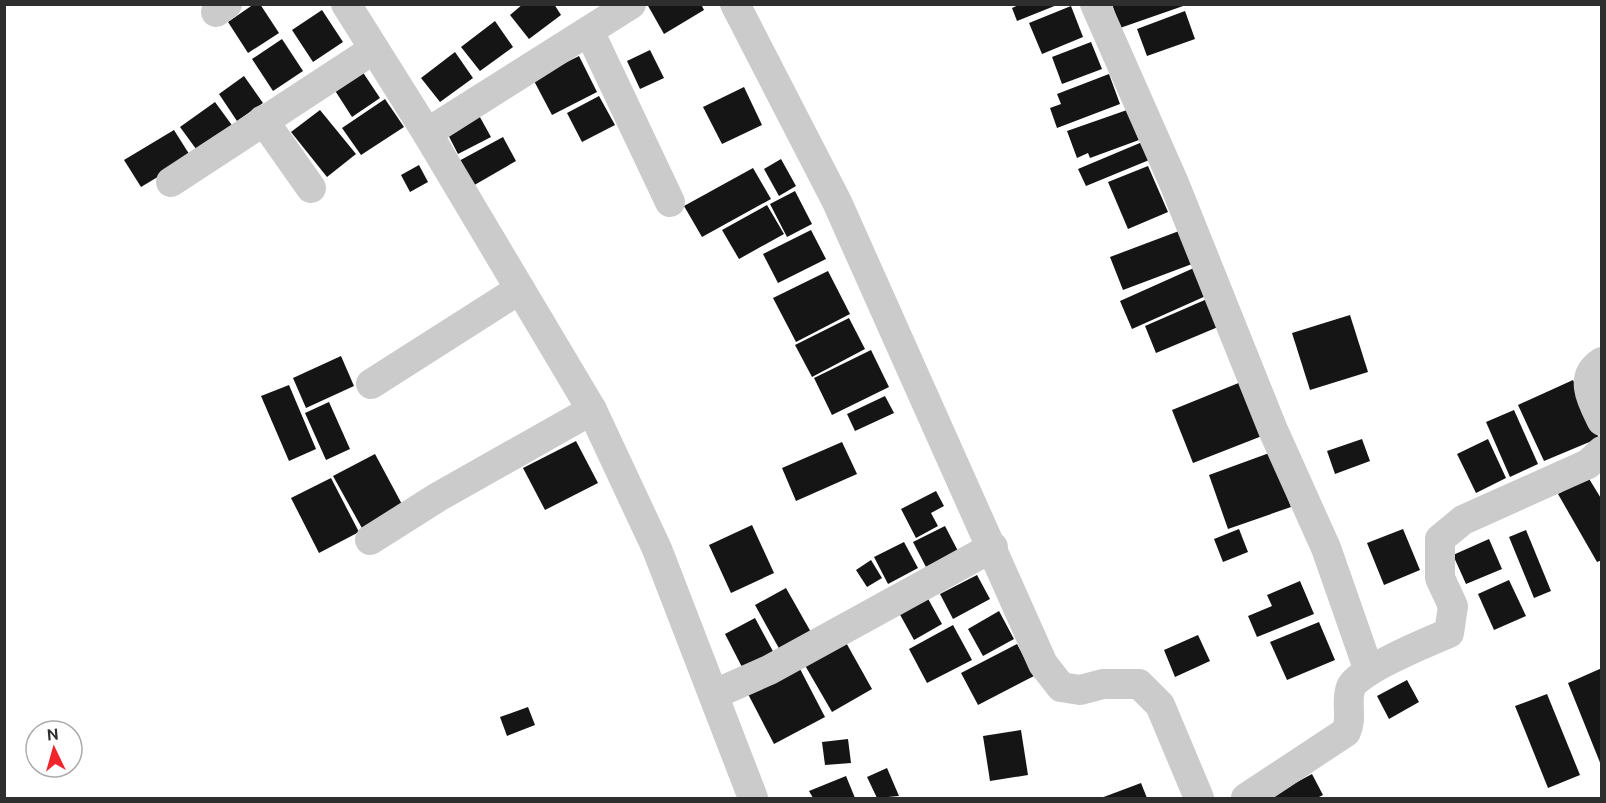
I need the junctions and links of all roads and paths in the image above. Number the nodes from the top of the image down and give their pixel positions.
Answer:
1 (346, 4) edge
2 (631, 4) edge
3 (735, 4) edge
4 (1095, 4) edge
5 (589, 31) junction
6 (374, 49) junction
7 (263, 120) junction
8 (427, 134) junction
9 (171, 182) dead end
10 (311, 189) dead end
11 (670, 202) dead end
12 (520, 289) junction
13 (1602, 362) edge
14 (371, 384) dead end
15 (592, 410) junction
16 (1602, 421) edge
17 (1602, 452) edge
18 (370, 540) dead end
19 (993, 547) junction
20 (1369, 671) junction
21 (715, 694) junction
22 (753, 798) edge
23 (1199, 798) edge
24 (1246, 798) edge

1 - 6 street
2 - 5 street
3 - 19 street
4 - 20 street
5 - 8 street
5 - 11 street
6 - 7 street
6 - 8 street
7 - 9 street
7 - 10 street
8 - 12 street
12 - 14 street
12 - 15 street
13 - 16 street
15 - 18 street
15 - 21 street
17 - 20 street
19 - 21 street
19 - 23 street
20 - 24 street
21 - 22 street

